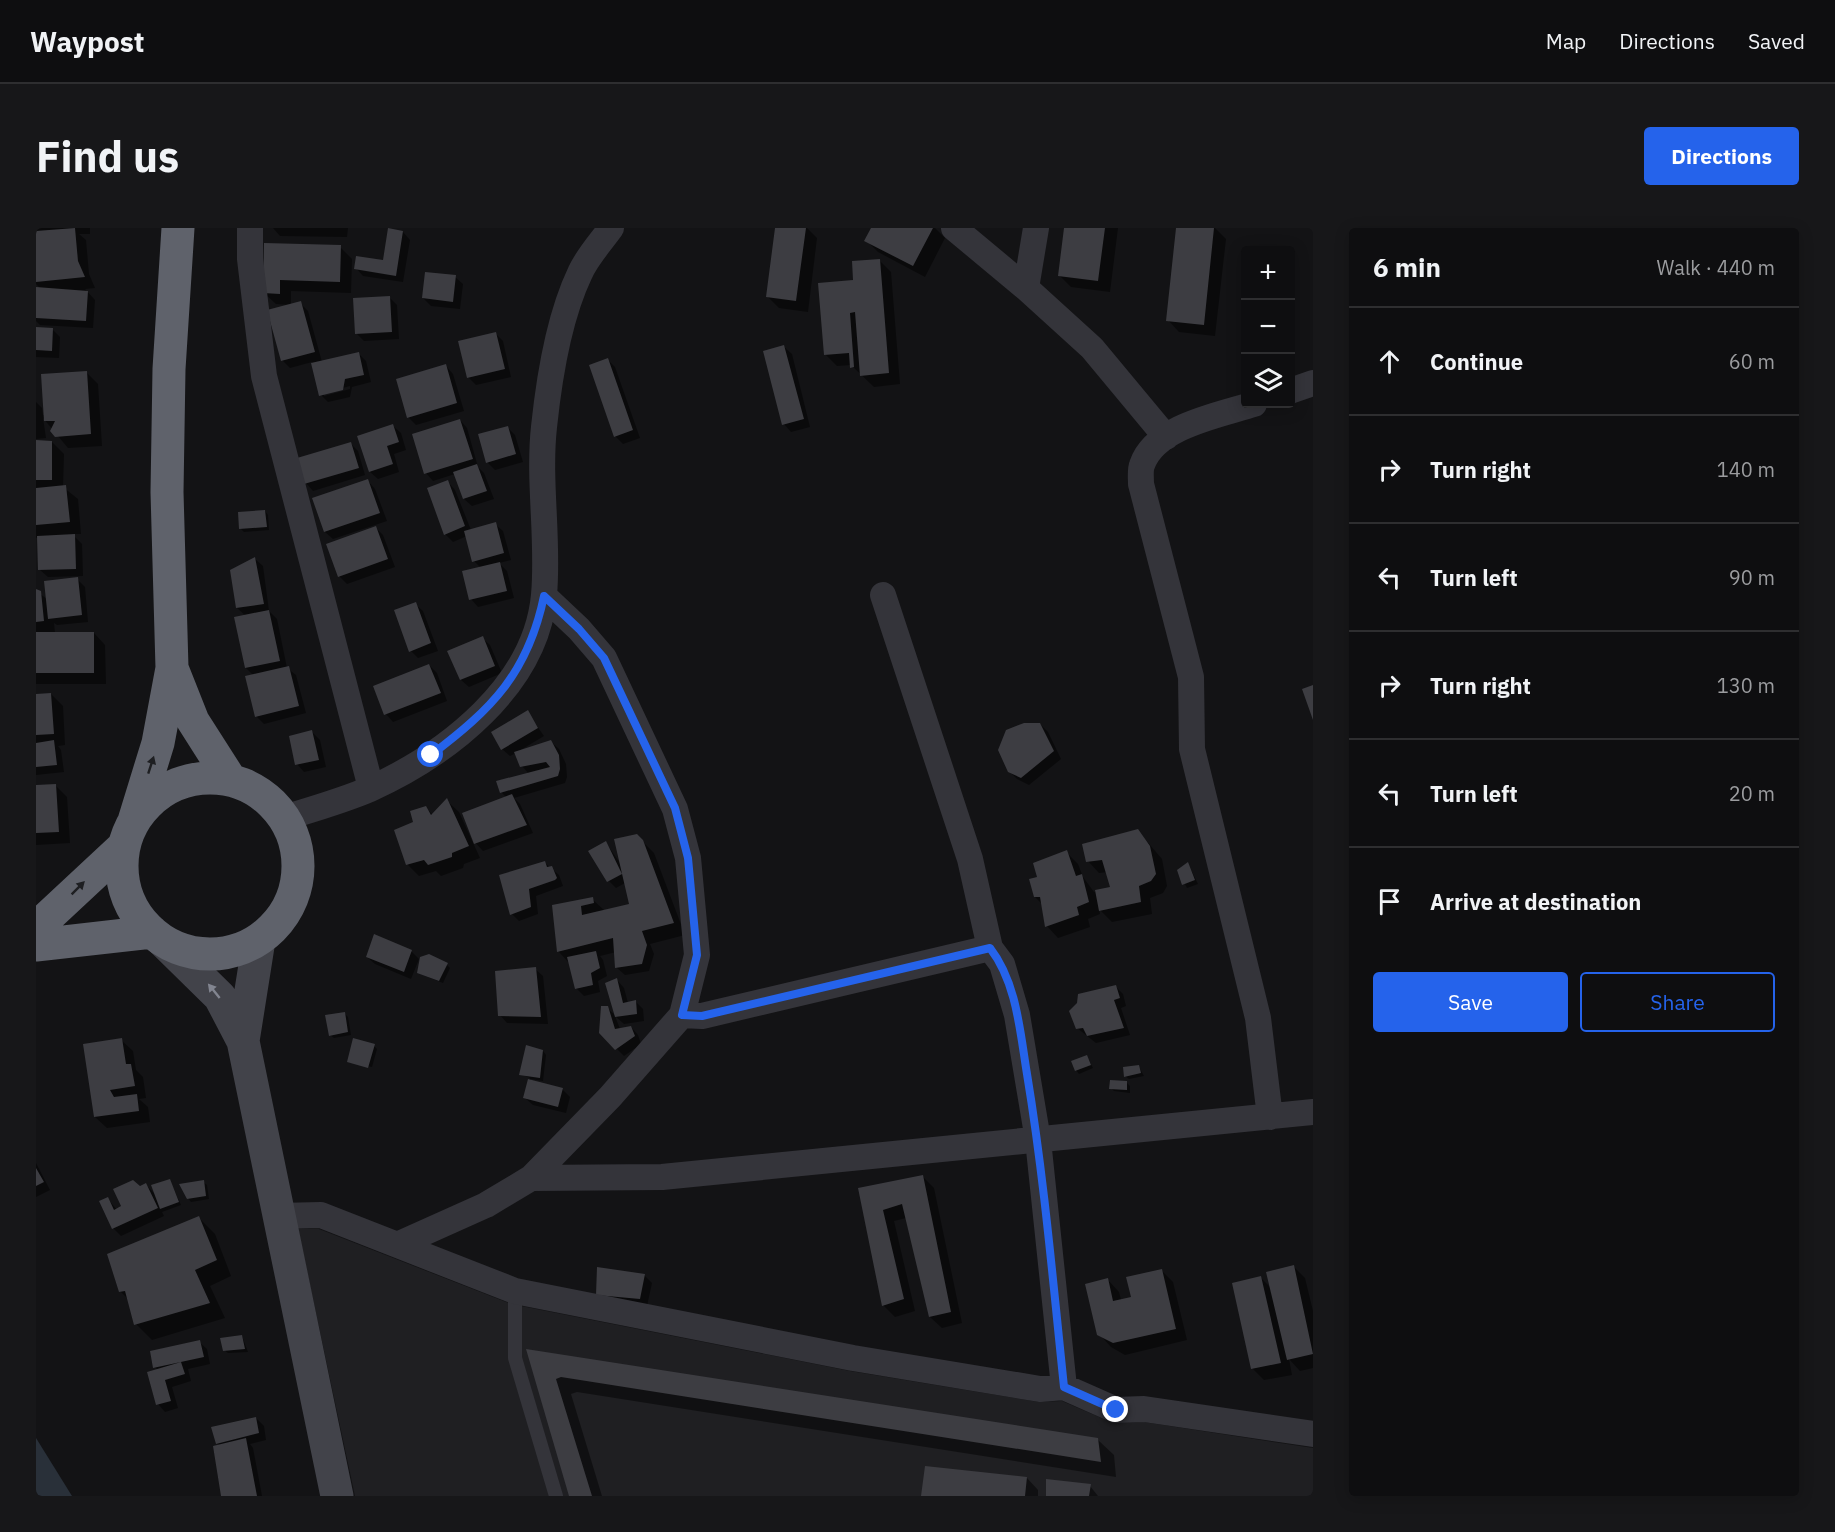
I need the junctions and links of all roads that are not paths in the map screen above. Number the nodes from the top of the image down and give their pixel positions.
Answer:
1 (178, 228) edge
2 (250, 228) edge
3 (610, 228) edge
4 (954, 228) edge
5 (1036, 228) edge
6 (1026, 288) junction
7 (1313, 383) edge
8 (1295, 389) edge
9 (1241, 408) edge
10 (1166, 437) junction
11 (883, 595) dead end
12 (544, 596) junction
13 (172, 668) junction
14 (230, 779) junction
15 (371, 788) junction
16 (284, 818) junction
17 (129, 834) junction
18 (36, 928) edge
19 (157, 937) junction
20 (259, 940) junction
21 (36, 945) edge
22 (990, 948) junction
23 (682, 1015) junction
24 (243, 1041) junction
25 (1313, 1112) edge
26 (1270, 1117) junction
27 (1038, 1140) junction
28 (531, 1178) junction
29 (278, 1216) junction
30 (399, 1244) junction
31 (515, 1291) junction
32 (1064, 1387) junction
33 (1313, 1434) edge
34 (337, 1496) edge
35 (556, 1496) edge

1 - 13 highway
2 - 15 street
3 - 12 street
4 - 6 street
5 - 6 street
6 - 10 street
7 - 8 street
9 - 10 street
10 - 26 street
11 - 22 street
12 - 15 street
12 - 23 street
13 - 14 highway
17 -> 13 highway
14 - 16 highway
14 - 17 highway
15 - 16 street
16 - 20 highway
18 -> 17 highway
17 - 19 highway
19 - 20 highway
19 - 21 highway
24 -> 19 main road
20 - 24 main road
22 - 23 street
22 - 27 street
23 - 28 street
24 - 29 main road
25 - 26 street
26 - 27 street
27 - 28 street
27 - 32 street
28 - 30 street
29 - 30 street
29 - 34 main road
30 - 31 street
31 - 32 street
31 - 35 lane
32 - 33 street

